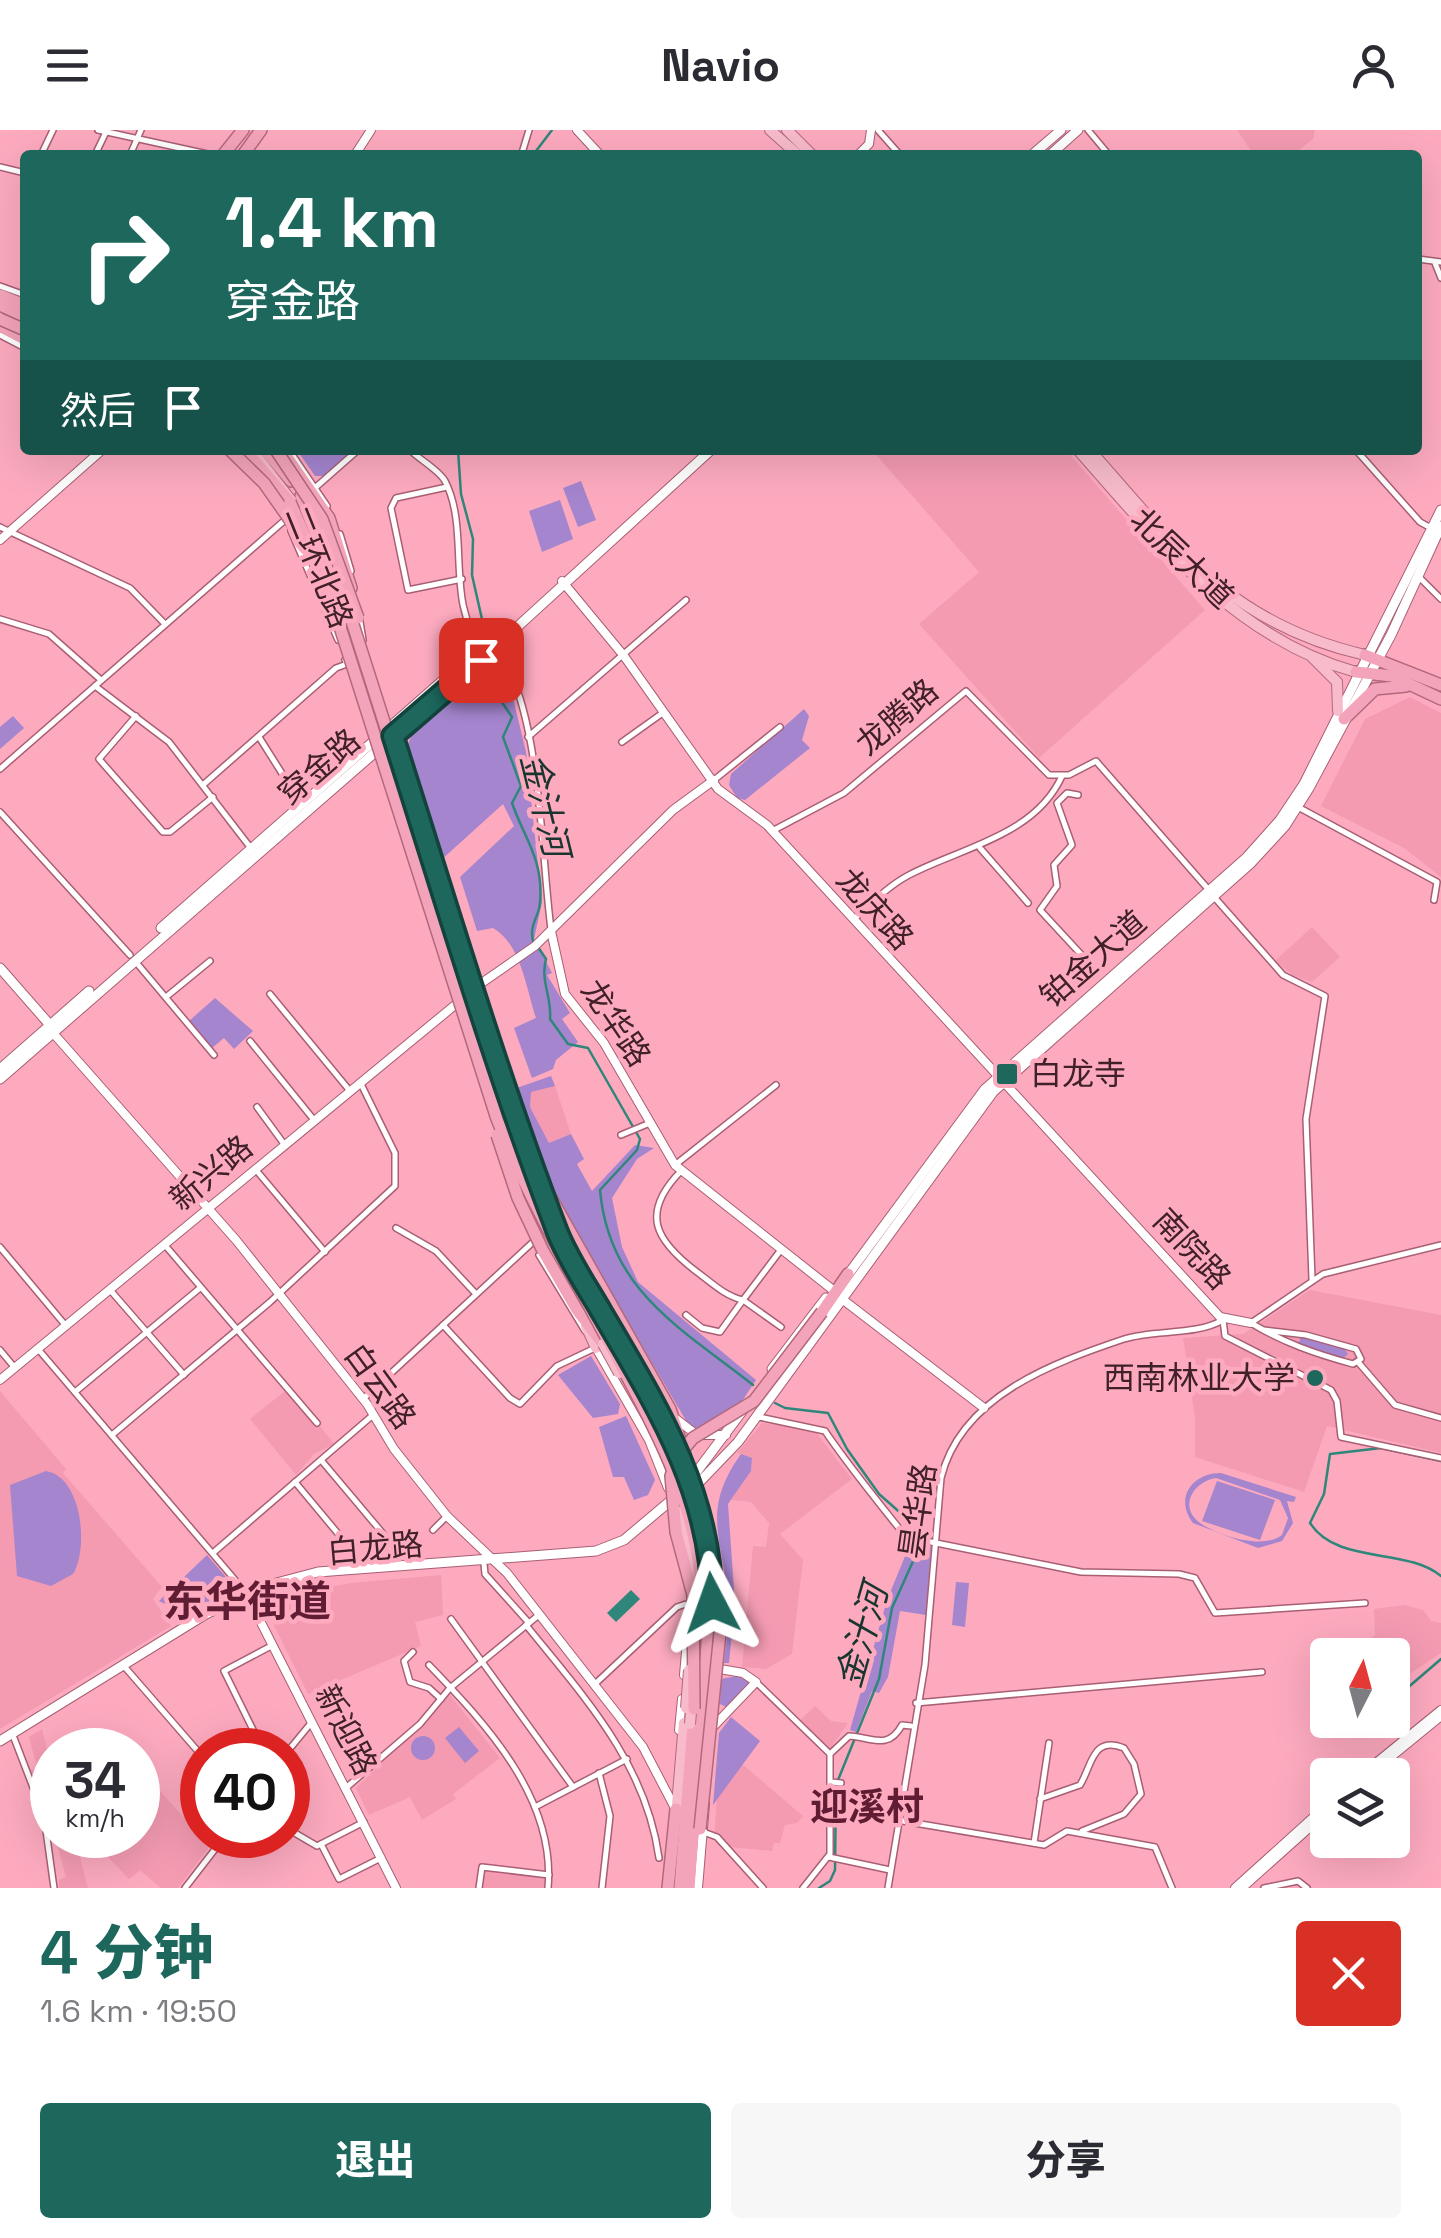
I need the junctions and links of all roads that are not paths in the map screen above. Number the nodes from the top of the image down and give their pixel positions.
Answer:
1 (140, 130) edge
2 (244, 130) edge
3 (252, 130) edge
4 (577, 130) edge
5 (770, 130) edge
6 (787, 130) edge
7 (874, 130) edge
8 (1061, 130) edge
9 (1078, 130) edge
10 (1088, 130) edge
11 (102, 131) edge
12 (138, 139) junction
13 (132, 150) edge
14 (189, 150) edge
15 (227, 150) edge
16 (237, 150) edge
17 (595, 150) edge
18 (792, 150) edge
19 (807, 150) edge
20 (895, 150) edge
21 (1038, 150) edge
22 (1056, 150) edge
23 (1106, 150) edge
24 (1438, 262) edge
25 (1441, 278) edge
26 (96, 455) edge
27 (232, 455) edge
28 (233, 455) edge
29 (252, 455) edge
30 (252, 455) edge
31 (268, 455) edge
32 (269, 455) edge
33 (285, 455) edge
34 (287, 455) edge
35 (352, 455) edge
36 (416, 455) edge
37 (697, 455) edge
38 (705, 455) edge
39 (1082, 455) edge
40 (1094, 455) edge
41 (1360, 455) edge
42 (316, 487) junction
43 (447, 487) junction
44 (1441, 510) edge
45 (284, 520) junction
46 (0, 527) edge
47 (1436, 527) edge
48 (10, 532) junction
49 (0, 540) edge
50 (1419, 577) junction
51 (462, 579) junction
52 (562, 581) junction
53 (686, 600) dead end
54 (1441, 600) edge
55 (348, 615) junction
56 (0, 620) edge
57 (166, 624) junction
58 (488, 646) junction
59 (1305, 650) junction
60 (624, 656) junction
61 (1371, 657) junction
62 (368, 658) junction
63 (348, 661) junction
64 (1362, 672) junction
65 (102, 680) junction
66 (1441, 685) edge
67 (95, 686) junction
68 (1416, 686) junction
69 (368, 694) dead end
70 (1441, 699) edge
71 (372, 707) junction
72 (664, 712) junction
73 (1341, 715) junction
74 (136, 716) junction
75 (780, 727) dead end
76 (392, 732) junction
77 (259, 737) junction
78 (528, 737) junction
79 (622, 742) dead end
80 (373, 747) junction
81 (0, 769) edge
82 (404, 771) junction
83 (1049, 774) junction
84 (1062, 776) junction
85 (383, 777) junction
86 (714, 780) junction
87 (204, 784) junction
88 (397, 784) dead end
89 (1078, 795) dead end
90 (1048, 796) junction
91 (213, 797) junction
92 (306, 799) junction
93 (1298, 806) junction
94 (0, 812) edge
95 (419, 818) junction
96 (398, 824) junction
97 (771, 832) junction
98 (250, 846) junction
99 (980, 848) junction
100 (422, 863) junction
101 (1212, 894) junction
102 (1434, 900) dead end
103 (1028, 902) dead end
104 (853, 920) junction
105 (551, 931) junction
106 (132, 957) junction
107 (210, 960) dead end
108 (1090, 963) dead end
109 (0, 968) edge
110 (0, 976) edge
111 (473, 989) junction
112 (270, 994) dead end
113 (166, 998) junction
114 (455, 1004) junction
115 (50, 1028) junction
116 (250, 1041) dead end
117 (214, 1055) dead end
118 (0, 1068) edge
119 (0, 1078) edge
120 (1000, 1079) junction
121 (360, 1082) junction
122 (776, 1085) dead end
123 (487, 1090) junction
124 (350, 1091) junction
125 (506, 1106) junction
126 (257, 1107) dead end
127 (314, 1120) junction
128 (650, 1123) junction
129 (621, 1135) dead end
130 (284, 1144) junction
131 (254, 1168) junction
132 (678, 1168) junction
133 (920, 1185) junction
134 (536, 1194) junction
135 (209, 1207) junction
136 (396, 1228) dead end
137 (558, 1233) junction
138 (164, 1244) junction
139 (1441, 1246) edge
140 (0, 1247) edge
141 (538, 1247) junction
142 (780, 1251) junction
143 (324, 1252) junction
144 (848, 1274) junction
145 (1312, 1279) junction
146 (200, 1288) junction
147 (110, 1290) junction
148 (833, 1290) junction
149 (279, 1293) junction
150 (476, 1294) junction
151 (842, 1299) junction
152 (744, 1300) junction
153 (573, 1304) junction
154 (686, 1315) dead end
155 (1223, 1320) junction
156 (585, 1321) junction
157 (1252, 1323) junction
158 (443, 1325) junction
159 (66, 1326) junction
160 (781, 1327) dead end
161 (236, 1330) junction
162 (1264, 1330) junction
163 (146, 1332) junction
164 (602, 1344) junction
165 (38, 1349) junction
166 (0, 1350) edge
167 (1358, 1362) junction
168 (15, 1368) junction
169 (184, 1375) junction
170 (639, 1376) junction
171 (0, 1380) edge
172 (75, 1392) junction
173 (363, 1399) junction
174 (984, 1408) junction
175 (673, 1415) junction
176 (373, 1416) junction
177 (757, 1416) junction
178 (1441, 1418) edge
179 (737, 1420) junction
180 (318, 1422) dead end
181 (749, 1427) junction
182 (730, 1432) junction
183 (112, 1436) junction
184 (1441, 1458) edge
185 (321, 1460) junction
186 (295, 1482) junction
187 (692, 1485) junction
188 (673, 1502) junction
189 (447, 1516) junction
190 (704, 1528) junction
191 (433, 1530) dead end
192 (934, 1543) junction
193 (214, 1552) junction
194 (497, 1561) junction
195 (484, 1564) junction
196 (392, 1566) junction
197 (350, 1569) junction
198 (247, 1594) junction
199 (689, 1603) junction
200 (1366, 1603) dead end
201 (540, 1614) junction
202 (450, 1619) dead end
203 (527, 1624) junction
204 (273, 1645) junction
205 (412, 1652) dead end
206 (481, 1660) junction
207 (429, 1665) dead end
208 (125, 1667) junction
209 (708, 1668) junction
210 (1262, 1672) dead end
211 (756, 1682) junction
212 (595, 1684) junction
213 (450, 1688) junction
214 (440, 1699) junction
215 (916, 1703) junction
216 (694, 1709) junction
217 (1441, 1713) edge
218 (313, 1721) junction
219 (912, 1726) junction
220 (252, 1728) edge
221 (307, 1728) edge
222 (180, 1731) edge
223 (14, 1738) junction
224 (702, 1740) junction
225 (1048, 1743) dead end
226 (0, 1744) edge
227 (830, 1754) junction
228 (1383, 1758) edge
229 (1389, 1758) edge
230 (627, 1759) junction
231 (699, 1769) junction
232 (682, 1771) junction
233 (600, 1773) junction
234 (658, 1774) junction
235 (831, 1782) junction
236 (842, 1783) dead end
237 (347, 1787) junction
238 (573, 1787) junction
239 (1040, 1799) junction
240 (535, 1807) junction
241 (676, 1810) junction
242 (897, 1820) junction
243 (364, 1822) junction
244 (1310, 1823) edge
245 (706, 1832) junction
246 (1080, 1833) junction
247 (310, 1839) edge
248 (1034, 1843) junction
249 (321, 1844) junction
250 (383, 1857) junction
251 (834, 1857) junction
252 (208, 1858) edge
253 (659, 1858) dead end
254 (890, 1870) junction
255 (549, 1874) junction
256 (54, 1888) edge
257 (185, 1888) edge
258 (396, 1888) edge
259 (480, 1888) edge
260 (548, 1888) edge
261 (602, 1888) edge
262 (673, 1888) edge
263 (693, 1888) edge
264 (762, 1888) edge
265 (803, 1888) edge
266 (888, 1888) edge
267 (1172, 1888) edge
268 (1238, 1888) edge
269 (1264, 1888) edge
270 (1306, 1888) edge

1 - 12 street
2 - 15 highway
3 - 16 highway
4 - 17 street
5 - 18 main road
6 - 19 main road
7 - 20 street
8 - 21 main road
9 - 22 main road
10 - 23 street
11 - 12 street
12 - 13 street
12 - 14 street
24 - 25 street
26 - 48 street
27 - 45 street
28 - 63 highway, bridge
29 - 63 highway, bridge
30 - 55 main road, 二环北路
31 - 55 main road, 二环北路
32 - 71 highway, bridge
33 - 55 highway, bridge
34 - 42 street
35 - 42 street
36 - 43 street
37 - 58 main road, 穿金路
38 - 52 main road, 穿金路
39 - 59 main road, 北辰大道
40 - 61 main road, 北辰大道
41 - 47 street
42 - 62 street
43 - 51 street, 龙华路
43 - 51 street
44 - 47 main road, 铂金大道
45 - 57 street
45 - 63 street
46 - 48 street
47 - 50 main road, 铂金大道
47 - 61 main road, 铂金大道
48 - 49 street
48 - 57 street
50 - 54 street
50 - 61 main road, 铂金大道
51 - 58 street, 龙华路
52 - 58 main road, 穿金路
52 - 60 street, 龙庆路
53 - 60 street
55 - 62 street
55 - 63 street
55 - 69 main road, 二环北路
55 - 71 highway, bridge
56 - 65 street
57 - 65 street
58 - 76 main road, 穿金路
58 - 78 street, 龙华路
59 - 64 main road, 北辰大道
59 - 73 main road
60 - 72 street, 龙庆路
60 - 78 street
61 - 64 main road, 铂金大道
61 - 66 highway
62 - 71 street
63 - 71 highway, bridge
63 - 77 street
64 - 68 highway
64 - 73 main road, 铂金大道
65 - 67 street
67 - 74 street
67 - 81 street
68 - 70 highway
68 - 73 highway
71 - 76 street
71 - 80 street
71 - 123 highway, bridge
71 - 125 highway, bridge
72 - 79 street
72 - 86 street, 龙庆路
73 - 93 main road, 铂金大道
73 - 101 main road, 铂金大道
74 - 87 street
74 - 91 street
75 - 86 street
76 - 80 main road, 穿金路
76 - 82 street
77 - 87 street
77 - 92 street
78 - 105 street, 龙华路
80 - 85 street
80 - 92 main road, 穿金路
80 - 106 main road, 穿金路
82 - 85 street
82 - 95 street
83 - 84 street
83 - 90 street
83 - 97 street, 龙腾路
84 - 90 street
84 - 101 street
85 - 96 street
86 - 97 street, 龙庆路
86 - 105 street
87 - 91 street
88 - 100 main road
89 - 108 street
90 - 99 street
91 - 98 street
92 - 98 main road, 穿金路
93 - 101 main road, 铂金大道
93 - 102 street
94 - 106 street
95 - 100 street
95 - 111 street
96 - 100 street
96 - 114 street
97 - 104 street, 龙庆路
98 - 106 main road, 穿金路
99 - 103 street
99 - 104 street
100 - 134 main road
100 - 153 main road
101 - 120 main road, 铂金大道
101 - 145 street
104 - 120 street, 龙庆路
105 - 111 street
105 - 128 street, 龙华路
106 - 113 street
106 - 115 main road, 穿金路
107 - 113 street
109 - 115 main road, 白云路
110 - 115 main road, 白云路
111 - 137 street
112 - 124 street
113 - 117 street
114 - 121 street, 新兴路
114 - 141 street
115 - 118 main road, 穿金路
115 - 119 main road, 穿金路
115 - 135 street, 白云路
116 - 127 street
120 - 133 main road, 铂金大道
120 - 155 street, 南院路
121 - 124 street, 新兴路
121 - 143 street
122 - 132 street
123 - 141 highway, bridge
123 - 216 highway, bridge
124 - 127 street, 新兴路
125 - 175 highway, bridge
125 - 263 highway, bridge
126 - 130 street
127 - 130 street, 新兴路
128 - 129 street
128 - 132 street, 龙华路
130 - 131 street, 新兴路
131 - 135 street, 新兴路
131 - 143 street
132 - 142 street, 龙华路
132 - 152 street
133 - 144 main road, 铂金大道
133 - 151 main road, 铂金大道
134 - 137 main road
134 - 164 main road
135 - 138 street, 新兴路
135 - 149 street, 白云路
136 - 150 street
137 - 170 street
138 - 146 street
138 - 147 street, 新兴路
139 - 145 street, 南院路
140 - 159 street
141 - 150 street
141 - 153 street
141 - 156 highway
142 - 148 street, 龙华路
142 - 152 street
143 - 149 street
144 - 148 main road, 铂金大道
144 - 216 highway, bridge
145 - 157 street, 南院路
146 - 161 street
146 - 163 street
147 - 159 street, 新兴路
147 - 163 street
148 - 179 main road, 铂金大道
149 - 161 street
149 - 173 street, 白云路
150 - 158 street
151 - 174 street
151 - 177 main road, 铂金大道
152 - 154 street
152 - 160 street
153 - 156 main road
153 - 164 main road
155 - 157 street, 南院路
155 - 174 street, 昙华路
155 - 184 street
156 - 164 highway
157 - 162 street
158 - 164 street
158 - 173 street
159 - 165 street, 新兴路
161 - 169 street
161 - 180 street
162 - 167 street
162 - 167 street
163 - 169 street
163 - 172 street
164 - 188 street
164 - 232 main road, bridge
165 - 168 street, 新兴路
165 - 172 street
166 - 168 street
167 - 178 street
168 - 171 street, 新兴路
169 - 183 street
170 - 175 street
170 - 187 street
172 - 183 street
173 - 176 street, 白云路
174 - 192 street, 昙华路
175 - 182 street
175 - 187 highway
176 - 185 street
176 - 189 street, 白云路
177 - 181 main road, 铂金大道
177 - 192 street
179 - 181 main road
179 - 182 main road, 白龙路
181 - 187 main road, 白龙路
182 - 187 main road, 白龙路
183 - 193 street
185 - 186 street
185 - 196 street
186 - 193 street
186 - 197 street
187 - 188 main road, 白龙路
187 - 190 street
188 - 194 main road, 白龙路
188 - 199 street
189 - 191 street
189 - 194 street, 白云路
190 - 209 street
190 - 263 highway, bridge
192 - 200 street
192 - 215 street, 昙华路
193 - 198 street
194 - 195 main road, 白龙路
194 - 196 main road, 白龙路
194 - 201 street, 白云路
195 - 198 main road, 白龙路
195 - 203 street
196 - 197 main road, 白龙路
197 - 198 main road, 白龙路
198 - 204 street, 新迎路
198 - 208 main road, 白龙路
199 - 212 street
199 - 232 street
201 - 203 street
201 - 212 street, 白云路
202 - 206 street
203 - 206 street
203 - 230 street
204 - 218 street, 新迎路
204 - 220 street
205 - 214 street
206 - 213 street
206 - 238 street
207 - 213 street
208 - 222 street
208 - 223 main road, 白龙路
208 - 226 main road, 白龙路
209 - 211 street
209 - 224 street
210 - 215 street
211 - 224 street
211 - 227 street
212 - 234 street, 白云路
213 - 214 street
213 - 240 street
214 - 237 street
215 - 219 street, 昙华路
216 - 262 highway
217 - 228 street
217 - 229 street
218 - 221 street
218 - 237 street, 新迎路
219 - 227 street
219 - 242 street, 昙华路
223 - 226 main road, 白龙路
223 - 256 street
224 - 231 street
225 - 239 street
227 - 235 street
230 - 233 street
230 - 253 street
231 - 245 street
231 - 263 main road
232 - 234 street
232 - 241 main road
232 - 262 main road
233 - 238 street
233 - 261 street
234 - 241 street, 白云路
235 - 236 street
235 - 251 street
237 - 243 street, 新迎路
238 - 240 street
239 - 246 street
239 - 248 street
240 - 255 street
241 - 262 highway
242 - 248 street
242 - 254 street, 昙华路
243 - 249 street
243 - 250 street, 新迎路
244 - 268 street
245 - 263 street
245 - 264 street
246 - 248 street
246 - 267 street
247 - 249 street
249 - 250 street
250 - 258 street, 新迎路
251 - 254 street
251 - 265 street
252 - 257 street
254 - 266 street, 昙华路
255 - 259 street
255 - 260 street
269 - 270 street

